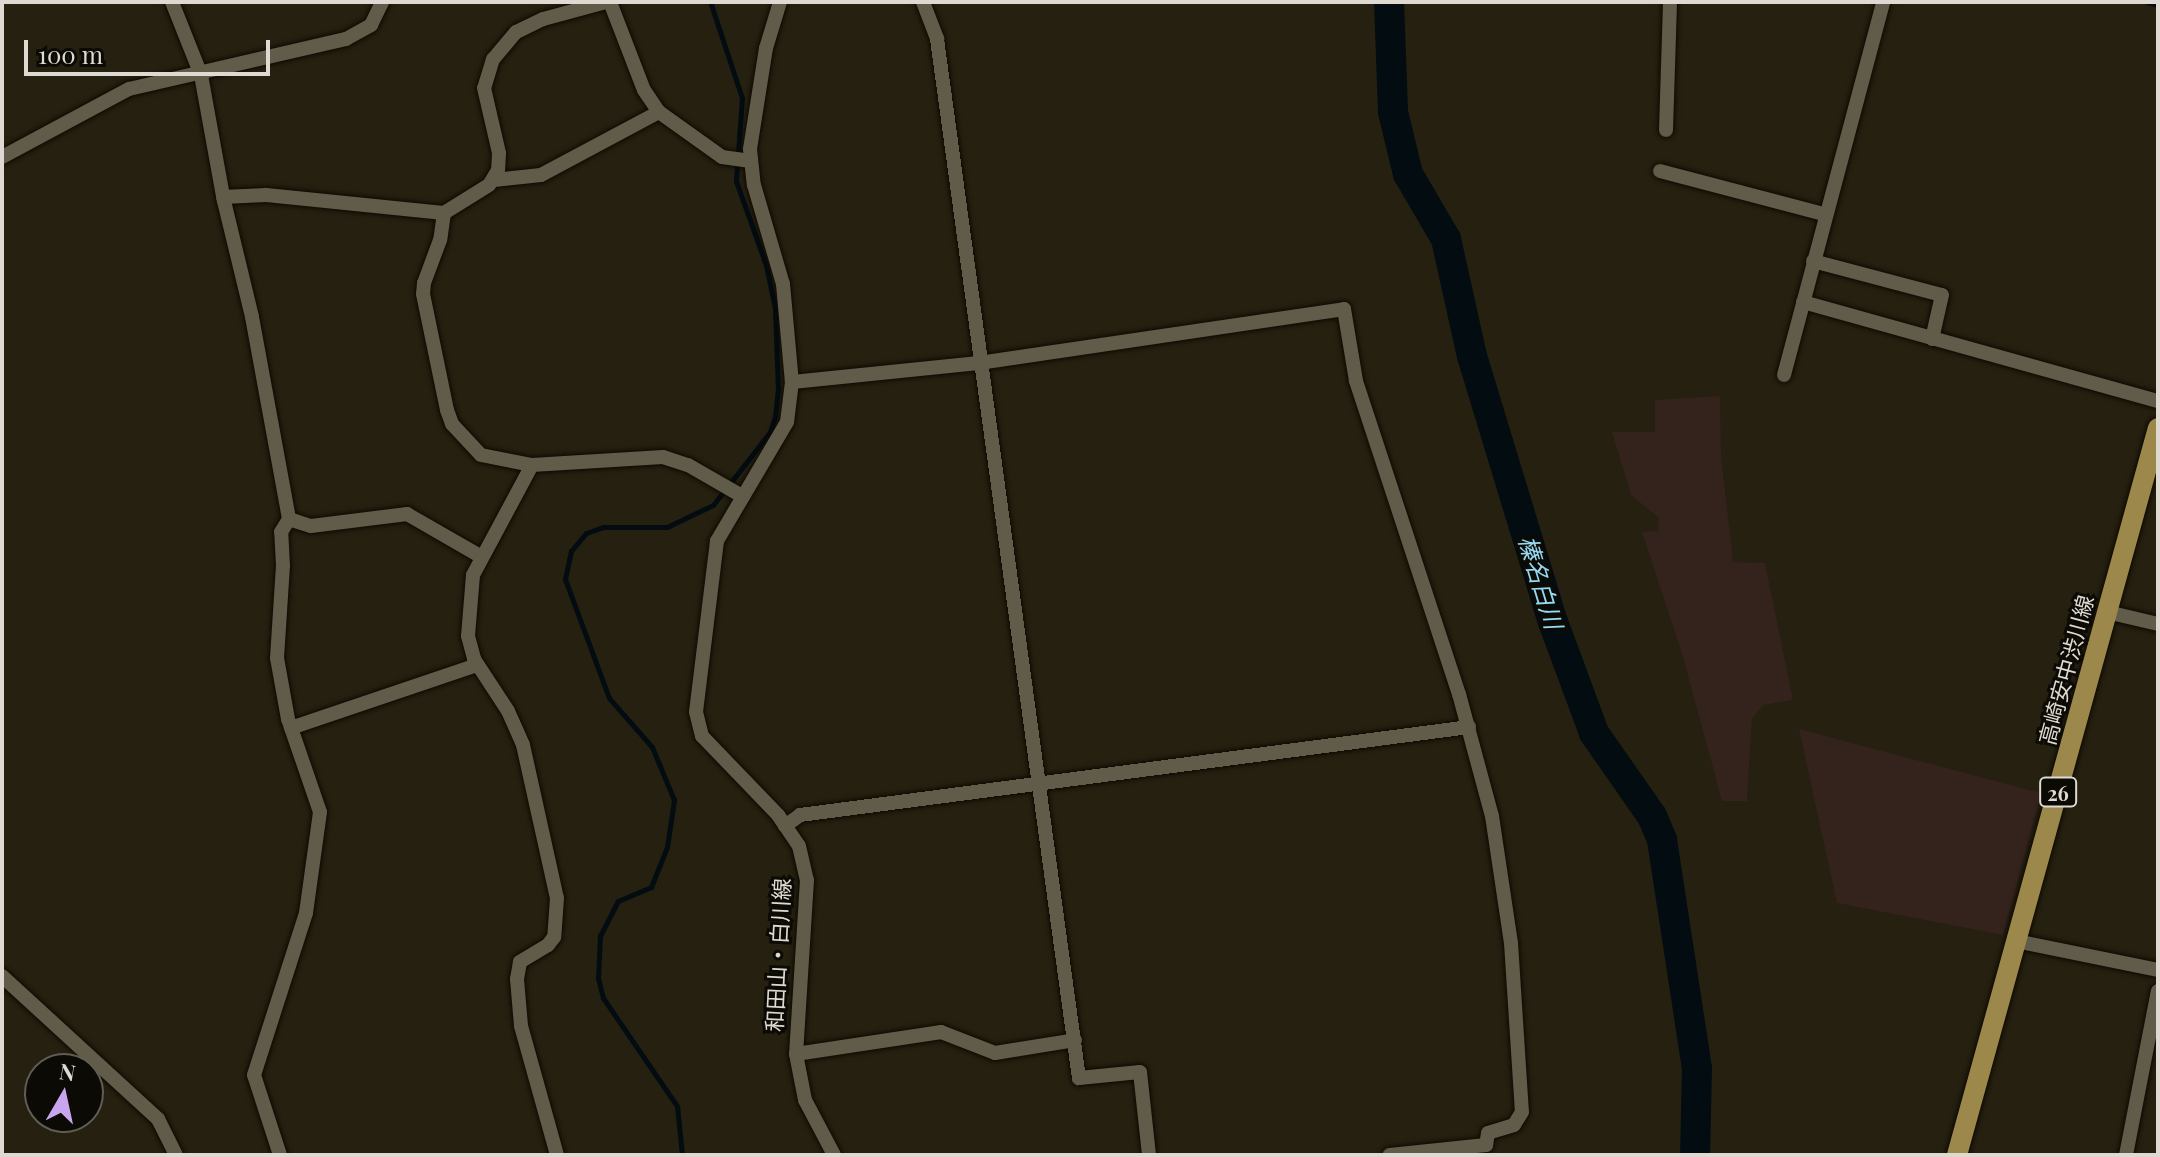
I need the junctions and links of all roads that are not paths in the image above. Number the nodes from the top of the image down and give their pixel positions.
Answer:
1 (172, 2) edge
2 (382, 2) edge
3 (608, 2) edge
4 (780, 2) edge
5 (923, 2) edge
6 (1670, 2) edge
7 (1883, 2) edge
8 (201, 75) junction
9 (659, 112) junction
10 (1666, 130) dead end
11 (2, 157) edge
12 (750, 160) junction
13 (1660, 171) dead end
14 (494, 180) junction
15 (223, 197) junction
16 (444, 213) junction
17 (1824, 214) junction
18 (1813, 261) junction
19 (1803, 302) junction
20 (1932, 339) junction
21 (979, 363) junction
22 (1784, 375) dead end
23 (792, 382) junction
24 (2158, 401) edge
25 (2158, 428) edge
26 (532, 465) junction
27 (738, 493) junction
28 (289, 519) junction
29 (480, 556) junction
30 (2107, 612) junction
31 (2158, 624) edge
32 (477, 665) junction
33 (1469, 727) junction
34 (291, 728) junction
35 (1039, 784) junction
36 (785, 826) junction
37 (2016, 941) junction
38 (2158, 970) edge
39 (2, 976) edge
40 (2158, 991) edge
41 (1075, 1040) junction
42 (796, 1054) junction
43 (1420, 1153) edge
44 (554, 1154) edge
45 (176, 1155) edge
46 (280, 1155) edge
47 (834, 1155) edge
48 (1149, 1155) edge
49 (1390, 1155) edge
50 (1957, 1155) edge
51 (2126, 1155) edge

1 - 8 street
2 - 8 street
3 - 9 street
3 - 14 street
4 - 12 street, 和田山・白川線
5 - 21 street
6 - 10 street
7 - 17 street
8 - 11 street
8 - 15 street
9 - 12 street
9 - 14 street
12 - 23 street, 和田山・白川線
13 - 17 street
14 - 16 street
15 - 16 street
15 - 28 street
16 - 26 street
17 - 18 street
18 - 19 street
18 - 20 street
19 - 20 street
19 - 22 street
20 - 24 street
21 - 23 street
21 - 33 street
21 - 35 street
23 - 27 street, 和田山・白川線
25 - 30 main road, 高崎安中渋川線 / 26
26 - 27 street
26 - 29 street
27 - 36 street, 和田山・白川線
28 - 29 street
28 - 34 street
29 - 32 street
30 - 31 street
30 - 37 main road, 高崎安中渋川線 / 26
32 - 34 street
32 - 44 street
33 - 35 street
33 - 43 street
34 - 46 street
35 - 36 street
35 - 41 street
36 - 42 street, 和田山・白川線
37 - 38 street
37 - 50 main road, 高崎安中渋川線 / 26
39 - 45 street
40 - 51 street
41 - 42 street
41 - 48 street
42 - 47 street, 和田山・白川線
43 - 49 street

